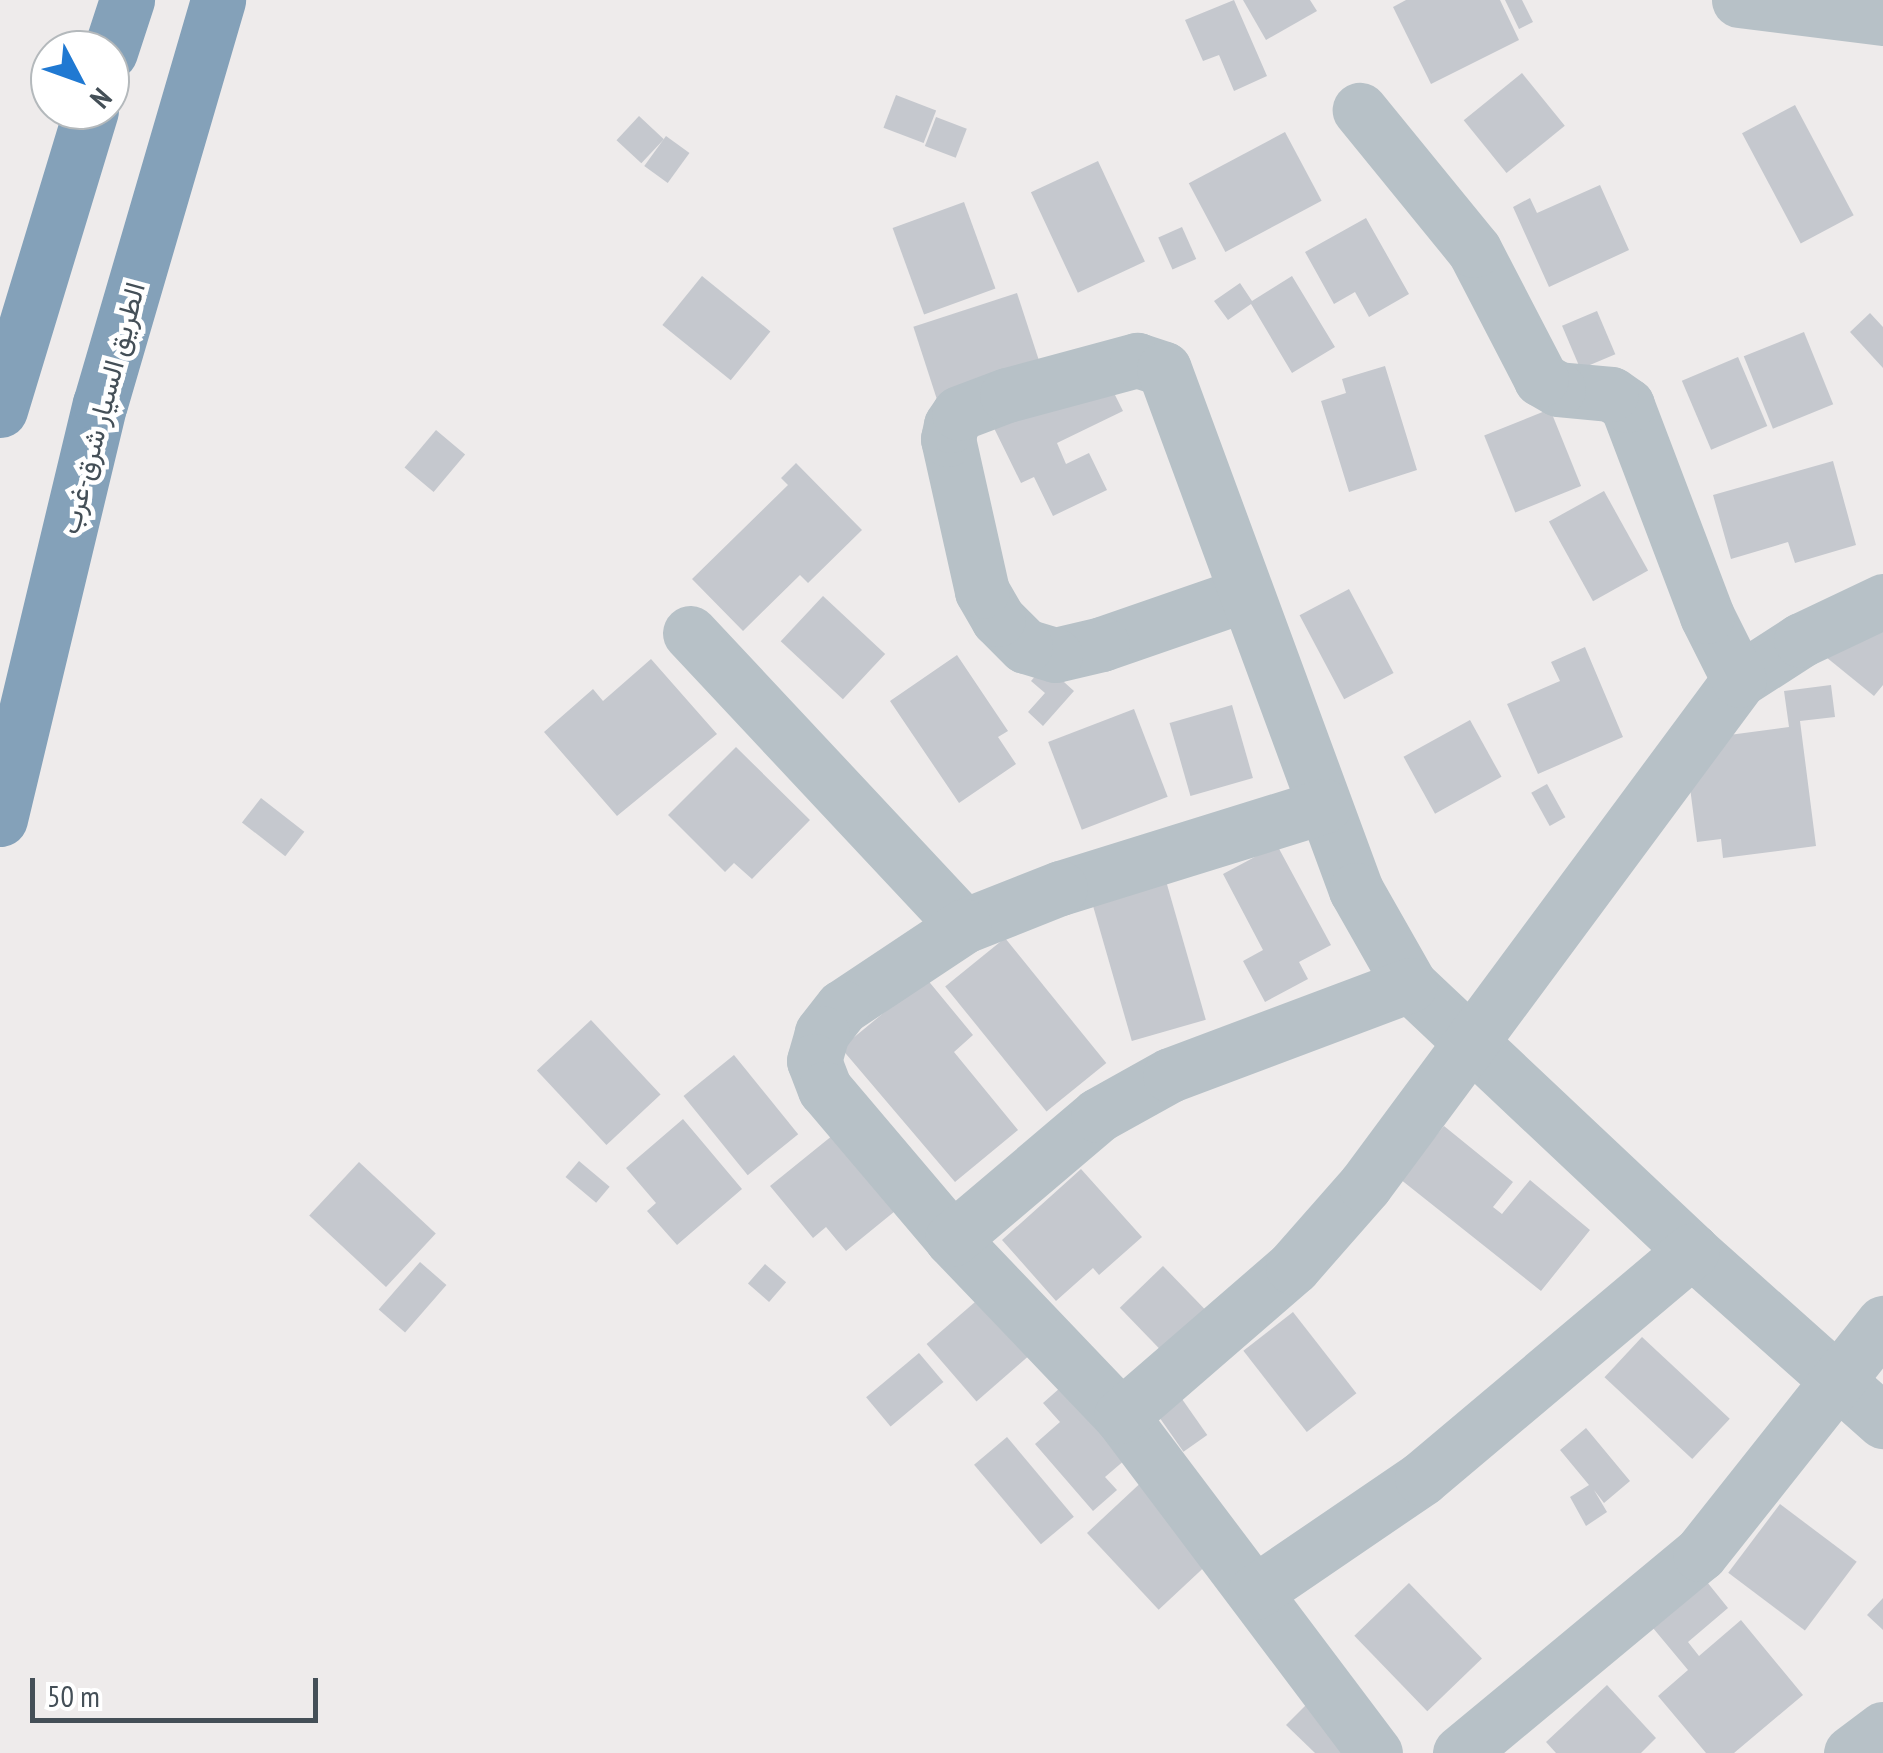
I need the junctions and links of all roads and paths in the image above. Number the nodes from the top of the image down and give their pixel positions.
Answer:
1 (127, 0) edge
2 (218, 0) edge
3 (1739, 0) edge
4 (1883, 18) edge
5 (117, 30) edge
6 (1360, 110) dead end
7 (85, 130) edge
8 (0, 410) edge
9 (1246, 594) junction
10 (1883, 600) edge
11 (690, 634) dead end
12 (1739, 680) junction
13 (1324, 806) junction
14 (0, 819) edge
15 (964, 926) junction
16 (1410, 984) junction
17 (1468, 1042) junction
18 (952, 1239) junction
19 (1692, 1251) junction
20 (1883, 1323) edge
21 (1837, 1382) junction
22 (1120, 1416) junction
23 (1883, 1420) edge
24 (1256, 1592) junction
25 (1883, 1729) edge
26 (1376, 1753) edge
27 (1460, 1753) edge
28 (1852, 1753) edge

1 - 5 highway
2 - 14 highway, الطريق السيار شرق-غرب
3 - 4 street
6 - 12 street
7 - 8 highway
9 - 9 street
9 - 13 street
10 - 12 street
11 - 15 street
12 - 17 street
13 - 15 street
13 - 16 street
15 - 18 street
16 - 17 street
16 - 18 street
17 - 19 street
17 - 22 street
18 - 22 street
19 - 21 street
19 - 24 street
20 - 21 street
21 - 23 street
21 - 27 street
22 - 24 street
24 - 26 street
25 - 28 street

